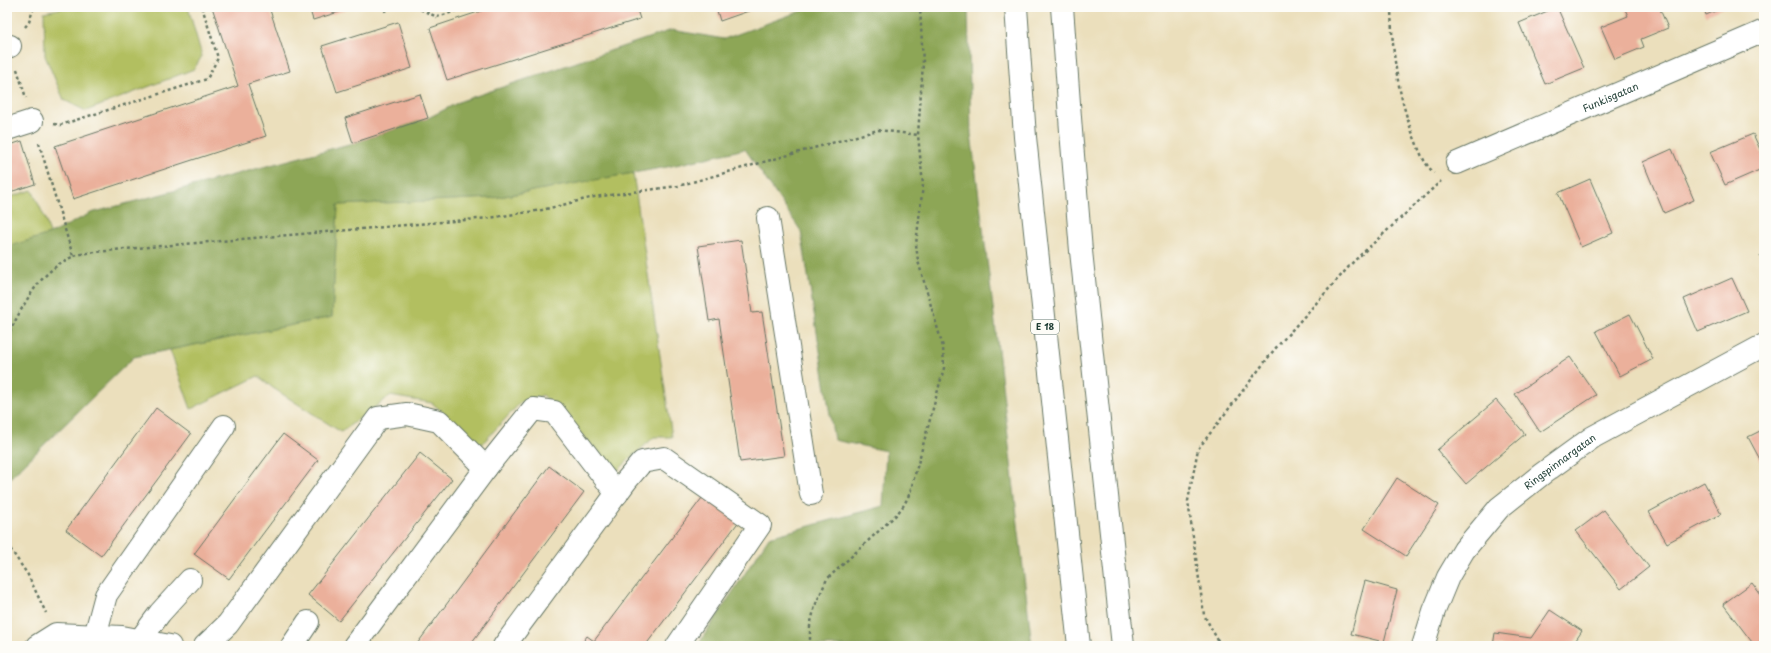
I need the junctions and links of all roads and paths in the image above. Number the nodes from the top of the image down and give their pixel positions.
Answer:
1 (202, 7) edge
2 (394, 7) edge
3 (415, 7) edge
4 (469, 7) edge
5 (920, 7) edge
6 (1016, 7) edge
7 (1062, 7) edge
8 (1391, 7) edge
9 (384, 11) dead end
10 (1764, 31) edge
11 (32, 121) joint
12 (7, 129) edge
13 (918, 135) junction
14 (1457, 163) dead end
15 (768, 218) dead end
16 (7, 337) edge
17 (1764, 345) edge
18 (224, 426) dead end
19 (486, 468) junction
20 (617, 494) junction
21 (811, 494) dead end
22 (7, 544) edge
23 (190, 580) dead end
24 (308, 622) dead end
25 (56, 634) junction
26 (95, 636) junction
27 (140, 640) junction
28 (37, 646) edge
29 (170, 646) edge
30 (206, 646) edge
31 (292, 646) edge
32 (354, 646) edge
33 (504, 646) edge
34 (676, 646) edge
35 (810, 646) edge
36 (1079, 646) edge
37 (1123, 646) edge
38 (1221, 646) edge
39 (1423, 646) edge

1 - 11 path
2 - 9 path
3 - 4 path
5 - 13 path
6 - 36 main road, E 18
7 - 37 main road
8 - 38 path
10 - 14 main road, Funkisgatan
11 - 12 main road
13 - 16 path
13 - 35 path
15 - 21 main road
17 - 39 main road, Ringspinnargatan
18 - 26 main road
19 - 20 main road
19 - 30 main road
19 - 32 main road
20 - 33 main road
20 - 34 main road
22 - 25 path
23 - 27 main road
24 - 31 main road
25 - 26 main road
25 - 28 main road
26 - 27 main road
27 - 29 main road

